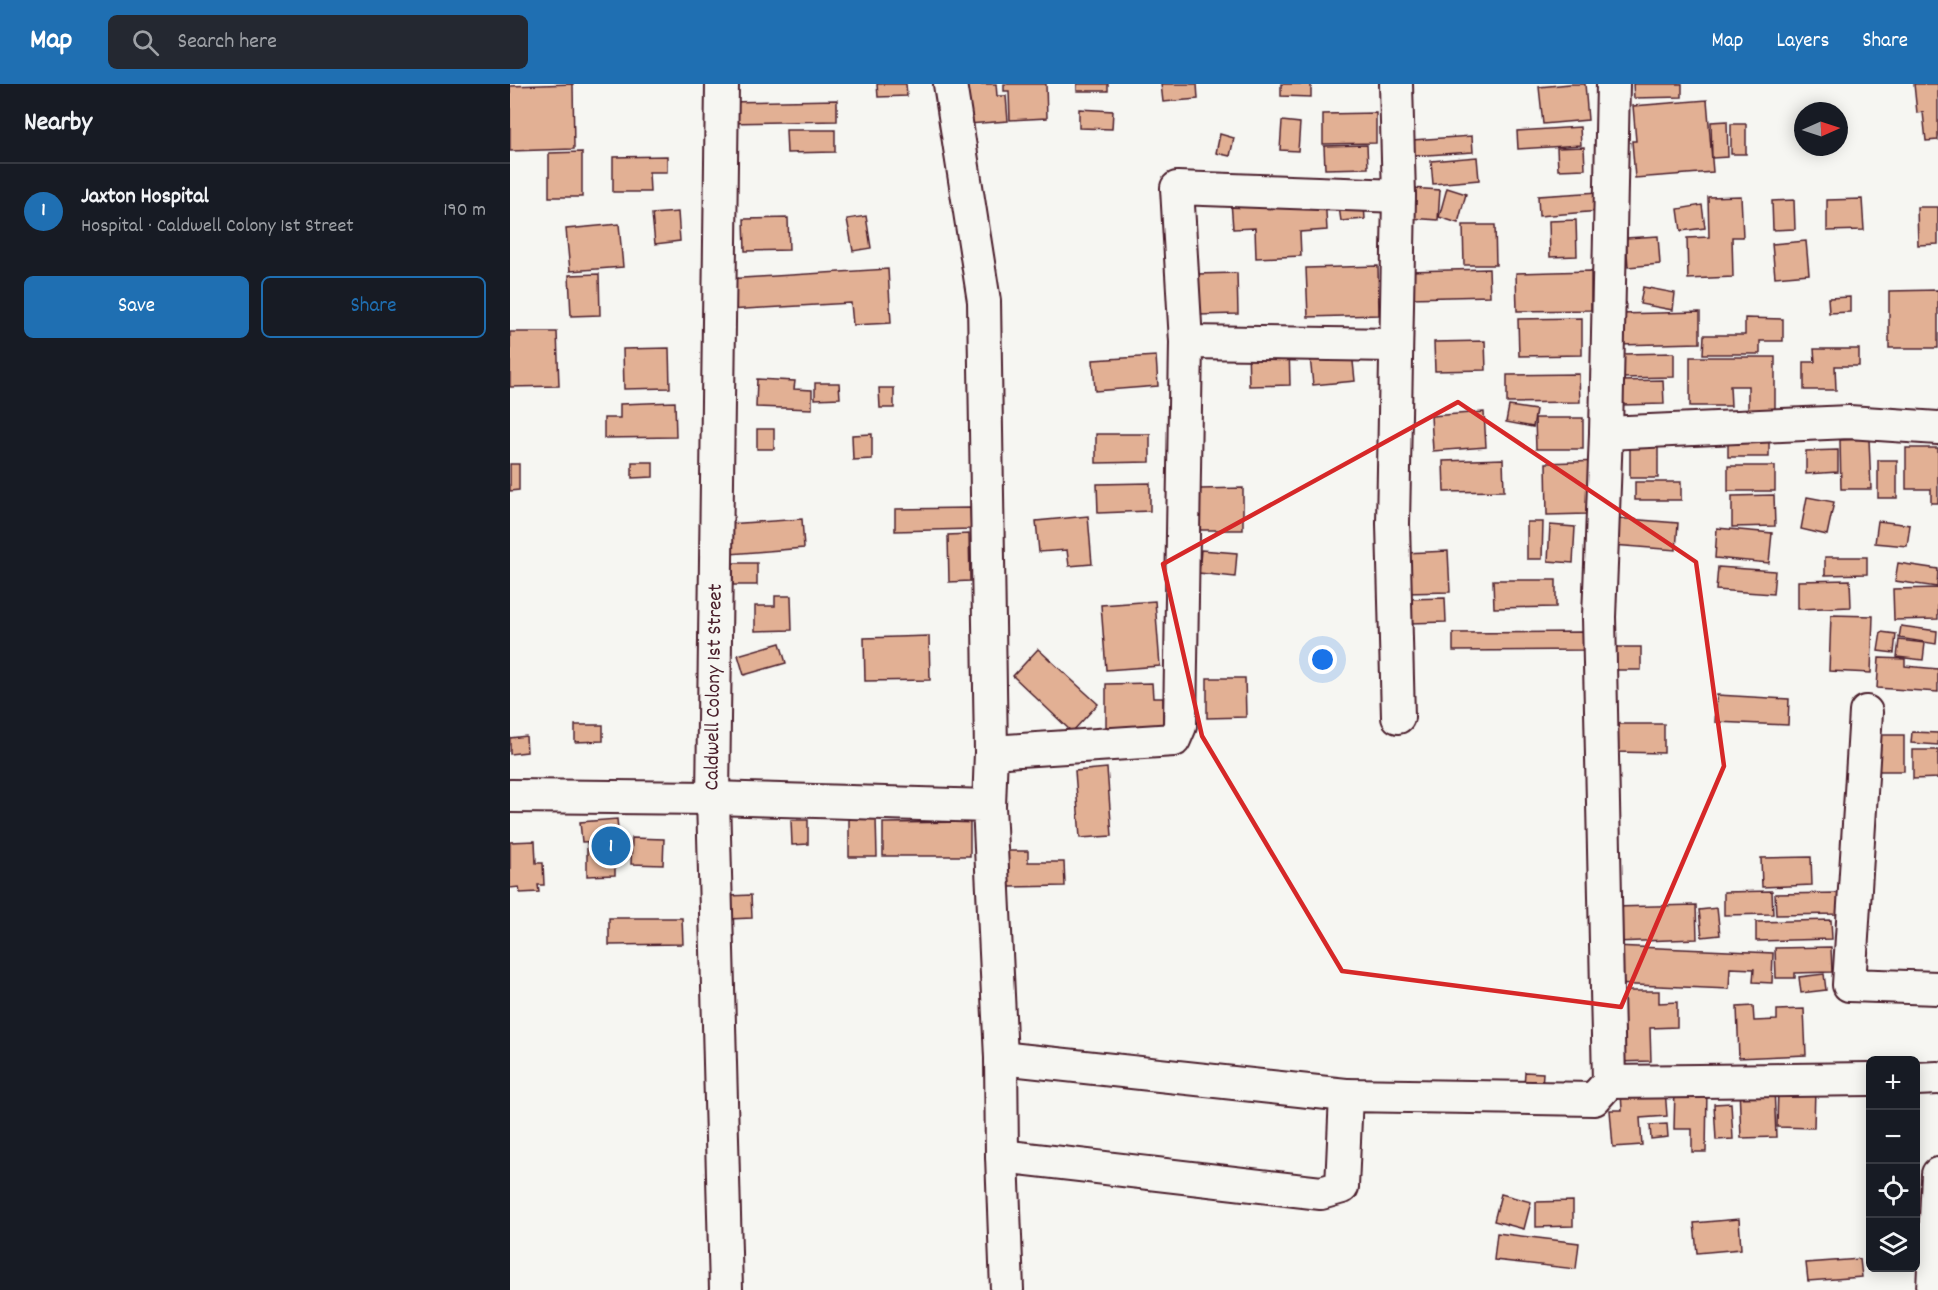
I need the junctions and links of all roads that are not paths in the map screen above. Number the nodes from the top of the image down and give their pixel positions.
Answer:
1 (722, 84) edge
2 (950, 84) edge
3 (1396, 84) edge
4 (1613, 84) edge
5 (1399, 196) junction
6 (1186, 342) junction
7 (1395, 345) junction
8 (1938, 428) edge
9 (1606, 434) junction
10 (1866, 712) dead end
11 (1398, 717) dead end
12 (991, 752) junction
13 (510, 796) edge
14 (713, 798) junction
15 (989, 806) junction
16 (1938, 988) edge
17 (1001, 1058) junction
18 (1938, 1078) edge
19 (1866, 1079) edge
20 (1920, 1079) edge
21 (1609, 1082) junction
22 (1346, 1095) junction
23 (1002, 1156) junction
24 (1938, 1174) edge
25 (726, 1290) edge
26 (1007, 1290) edge
27 (1933, 1290) edge

1 - 14 street, Caldwell Colony 1st Street
2 - 12 street
3 - 5 street
4 - 9 street
5 - 6 street
5 - 7 street
6 - 7 street
6 - 12 street
7 - 11 street
8 - 9 street
9 - 21 street
10 - 16 street
12 - 15 street
13 - 14 street
14 - 15 street
14 - 25 street, Caldwell Colony 1st Street
15 - 17 street
17 - 22 street
17 - 23 street
18 - 20 street
19 - 21 street
21 - 22 street
22 - 23 street
23 - 26 street
24 - 27 street

